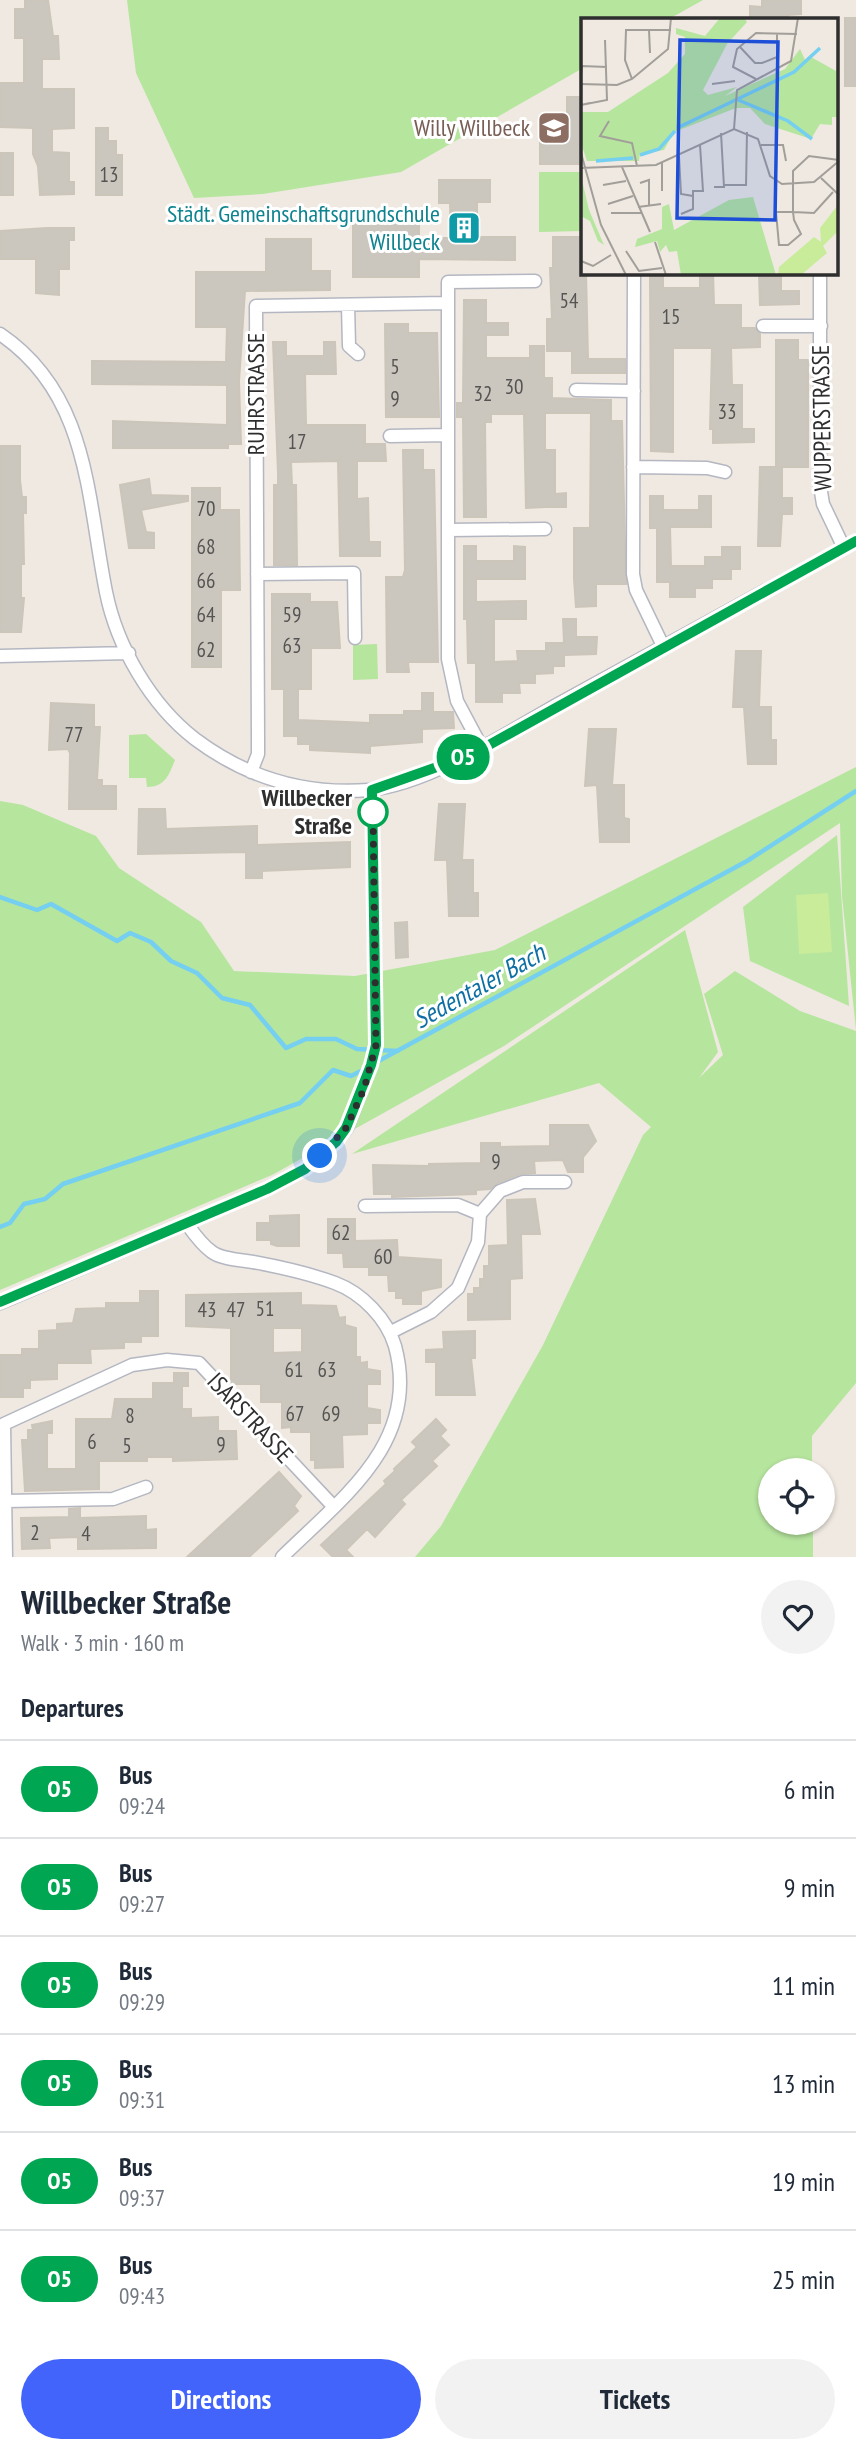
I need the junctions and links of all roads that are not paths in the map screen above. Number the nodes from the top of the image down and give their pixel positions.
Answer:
1 (634, 275) edge
2 (820, 275) edge
3 (535, 281) dead end
4 (447, 303) junction
5 (348, 305) junction
6 (763, 326) dead end
7 (821, 326) junction
8 (0, 334) edge
9 (358, 354) dead end
10 (576, 390) dead end
11 (634, 391) junction
12 (448, 435) junction
13 (390, 436) dead end
14 (633, 467) junction
15 (725, 472) dead end
16 (545, 529) dead end
17 (448, 530) junction
18 (856, 541) edge
19 (844, 548) junction
20 (257, 574) junction
21 (355, 638) dead end
22 (664, 648) junction
23 (129, 653) junction
24 (0, 656) edge
25 (482, 748) junction
26 (251, 772) junction
27 (372, 790) junction
28 (565, 1182) dead end
29 (365, 1206) dead end
30 (480, 1214) junction
31 (187, 1224) junction
32 (0, 1303) edge
33 (391, 1332) junction
34 (146, 1487) dead end
35 (6, 1501) junction
36 (334, 1507) junction
37 (6, 1557) edge
38 (282, 1557) edge

1 - 11 street
2 - 7 street, WUPPERSTRASSE
3 - 4 street
4 - 5 street, RUHRSTRASSE
4 - 12 street
5 - 9 street
5 - 20 street, RUHRSTRASSE
6 - 7 street, WUPPERSTRASSE
7 - 19 street, WUPPERSTRASSE
8 - 23 street
10 - 11 street
11 - 14 street
12 - 13 street
12 - 17 street
14 - 15 street
14 - 22 street
16 - 17 street
17 - 25 street
18 - 19 street
19 - 22 street
20 - 21 street
20 - 26 street, RUHRSTRASSE
22 - 25 street
23 - 24 street
23 - 26 street
25 - 27 street
26 - 27 street
27 - 31 street
28 - 30 street
29 - 30 street
30 - 33 street
31 - 32 street
31 - 33 street
33 - 36 street
34 - 35 street
35 - 36 street, ISARSTRASSE
35 - 37 street, ISARSTRASSE
36 - 38 street

